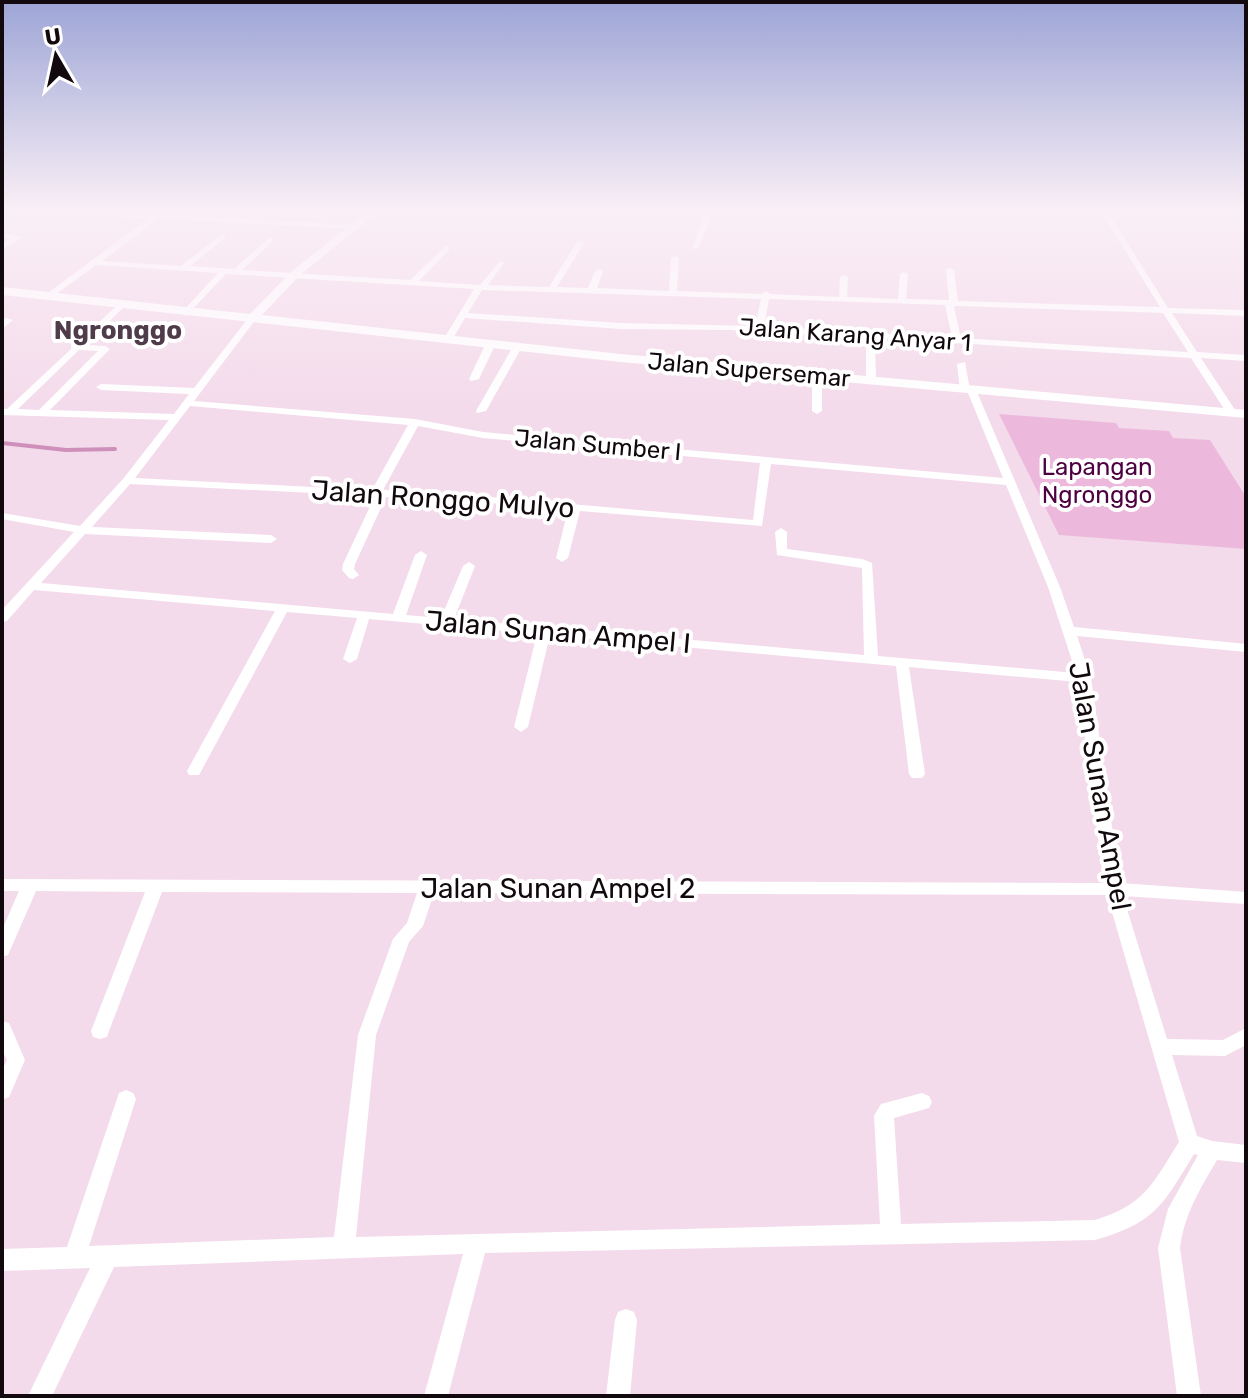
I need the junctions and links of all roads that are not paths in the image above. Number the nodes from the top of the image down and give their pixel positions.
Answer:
1 (79, 275) edge
2 (220, 275) edge
3 (294, 275) edge
4 (329, 275) edge
5 (420, 275) edge
6 (490, 275) edge
7 (560, 275) edge
8 (597, 275) edge
9 (674, 275) edge
10 (904, 275) edge
11 (950, 275) edge
12 (1143, 275) edge
13 (844, 277) dead end
14 (414, 281) junction
15 (481, 286) junction
16 (552, 289) junction
17 (592, 290) junction
18 (2, 291) edge
19 (673, 293) junction
20 (766, 294) junction
21 (48, 297) junction
22 (843, 298) junction
23 (902, 301) junction
24 (952, 304) junction
25 (121, 305) junction
26 (1169, 311) junction
27 (186, 313) junction
28 (1246, 313) edge
29 (464, 315) junction
30 (252, 319) junction
31 (759, 329) junction
32 (870, 336) junction
33 (448, 340) junction
34 (957, 342) junction
35 (491, 343) junction
36 (518, 345) junction
37 (74, 347) junction
38 (1195, 355) junction
39 (1246, 358) edge
40 (962, 364) dead end
41 (817, 376) junction
42 (474, 379) dead end
43 (871, 381) junction
44 (101, 387) dead end
45 (196, 391) junction
46 (968, 391) junction
47 (187, 403) junction
48 (481, 411) dead end
49 (817, 411) dead end
50 (6, 412) edge
51 (42, 413) junction
52 (1239, 414) edge
53 (177, 417) junction
54 (415, 422) junction
55 (766, 462) junction
56 (127, 481) junction
57 (1009, 482) junction
58 (379, 493) junction
59 (575, 507) junction
60 (2, 516) edge
61 (84, 530) junction
62 (781, 532) dead end
63 (271, 539) dead end
64 (421, 555) dead end
65 (562, 558) dead end
66 (469, 566) dead end
67 (353, 575) dead end
68 (32, 586) junction
69 (283, 608) junction
70 (364, 616) junction
71 (2, 618) edge
72 (398, 618) junction
73 (446, 622) junction
74 (544, 631) junction
75 (1070, 631) junction
76 (1246, 648) edge
77 (350, 659) dead end
78 (871, 660) junction
79 (902, 662) junction
80 (1084, 678) junction
81 (521, 727) dead end
82 (194, 771) dead end
83 (917, 774) dead end
84 (2, 885) edge
85 (30, 886) junction
86 (156, 886) junction
87 (427, 888) junction
88 (1113, 889) junction
89 (1246, 898) edge
90 (2, 950) edge
91 (2, 1029) edge
92 (100, 1031) dead end
93 (1246, 1036) edge
94 (1161, 1047) junction
95 (2, 1091) edge
96 (126, 1099) dead end
97 (922, 1102) dead end
98 (1189, 1143) junction
99 (1212, 1150) junction
100 (1246, 1154) edge
101 (891, 1233) junction
102 (477, 1243) junction
103 (344, 1248) junction
104 (108, 1255) junction
105 (74, 1258) junction
106 (2, 1260) edge
107 (626, 1320) dead end
108 (40, 1396) edge
109 (436, 1396) edge
110 (618, 1396) edge
111 (1189, 1396) edge

1 - 21 street
2 - 27 street
3 - 30 main road
4 - 14 street
5 - 14 street
6 - 15 street
7 - 16 street
8 - 17 street
9 - 19 street
10 - 23 street
11 - 24 street
12 - 26 street
13 - 22 street
14 - 15 street
15 - 16 street
15 - 29 street
16 - 17 street
17 - 19 street
18 - 21 main road, Jalan Supersemar
19 - 20 street
20 - 22 street
20 - 31 street
21 - 25 main road, Jalan Supersemar
22 - 23 street
23 - 24 street
24 - 26 street
24 - 34 street
25 - 27 main road, Jalan Supersemar
25 - 37 street
26 - 28 street
26 - 38 street
27 - 30 main road, Jalan Supersemar
29 - 31 street, Jalan Karang Anyar 1
29 - 33 street
30 - 33 main road, Jalan Supersemar
30 - 45 street
31 - 32 street, Jalan Karang Anyar 1
32 - 34 street, Jalan Karang Anyar 1
32 - 43 street
33 - 35 main road, Jalan Supersemar
34 - 38 street, Jalan Karang Anyar 1
35 - 36 main road, Jalan Supersemar
35 - 42 street
36 - 41 main road, Jalan Supersemar
36 - 48 street
37 - 50 street
37 - 51 street
38 - 39 street, Jalan Karang Anyar 1
38 - 52 street
40 - 46 street, Jalan Sunan Ampel
41 - 43 main road, Jalan Supersemar
41 - 49 street
43 - 46 main road, Jalan Supersemar
44 - 45 street
45 - 47 street
46 - 52 main road, Jalan Supersemar
46 - 57 street, Jalan Sunan Ampel
47 - 53 street
47 - 54 street, Jalan Sumber I
50 - 51 street
51 - 53 street
53 - 56 street
54 - 55 street, Jalan Sumber I
54 - 58 street
55 - 57 street, Jalan Sumber I
55 - 59 street, Jalan Ronggo Mulyo
56 - 58 street, Jalan Ronggo Mulyo
56 - 61 street
57 - 75 street, Jalan Sunan Ampel
58 - 59 street, Jalan Ronggo Mulyo
58 - 67 street
59 - 65 street
60 - 61 street
61 - 63 street
61 - 68 street
62 - 78 street
64 - 72 street
66 - 73 street
68 - 69 street, Jalan Sunan Ampel I
68 - 71 street
69 - 70 street, Jalan Sunan Ampel I
69 - 82 street
70 - 72 street, Jalan Sunan Ampel I
70 - 77 street
72 - 73 street, Jalan Sunan Ampel I
73 - 74 street, Jalan Sunan Ampel I
74 - 78 street, Jalan Sunan Ampel I
74 - 81 street
75 - 76 street
75 - 80 street, Jalan Sunan Ampel
78 - 79 street, Jalan Sunan Ampel I
79 - 80 street, Jalan Sunan Ampel I
79 - 83 street
80 - 88 street, Jalan Sunan Ampel
84 - 85 street, Jalan Sunan Ampel 2
85 - 86 street, Jalan Sunan Ampel 2
85 - 90 street
86 - 87 street, Jalan Sunan Ampel 2
86 - 92 street
87 - 88 street, Jalan Sunan Ampel 2
87 - 103 street
88 - 89 street, Jalan Sunan Ampel 2
88 - 94 street, Jalan Sunan Ampel
91 - 95 street
93 - 94 street
94 - 98 street, Jalan Sunan Ampel
96 - 105 street
97 - 101 street
98 - 99 street
98 - 101 street
99 - 100 street
99 - 111 street
101 - 102 street
102 - 103 street
102 - 109 street
103 - 104 street
104 - 105 street
104 - 108 street
105 - 106 street
107 - 110 street

